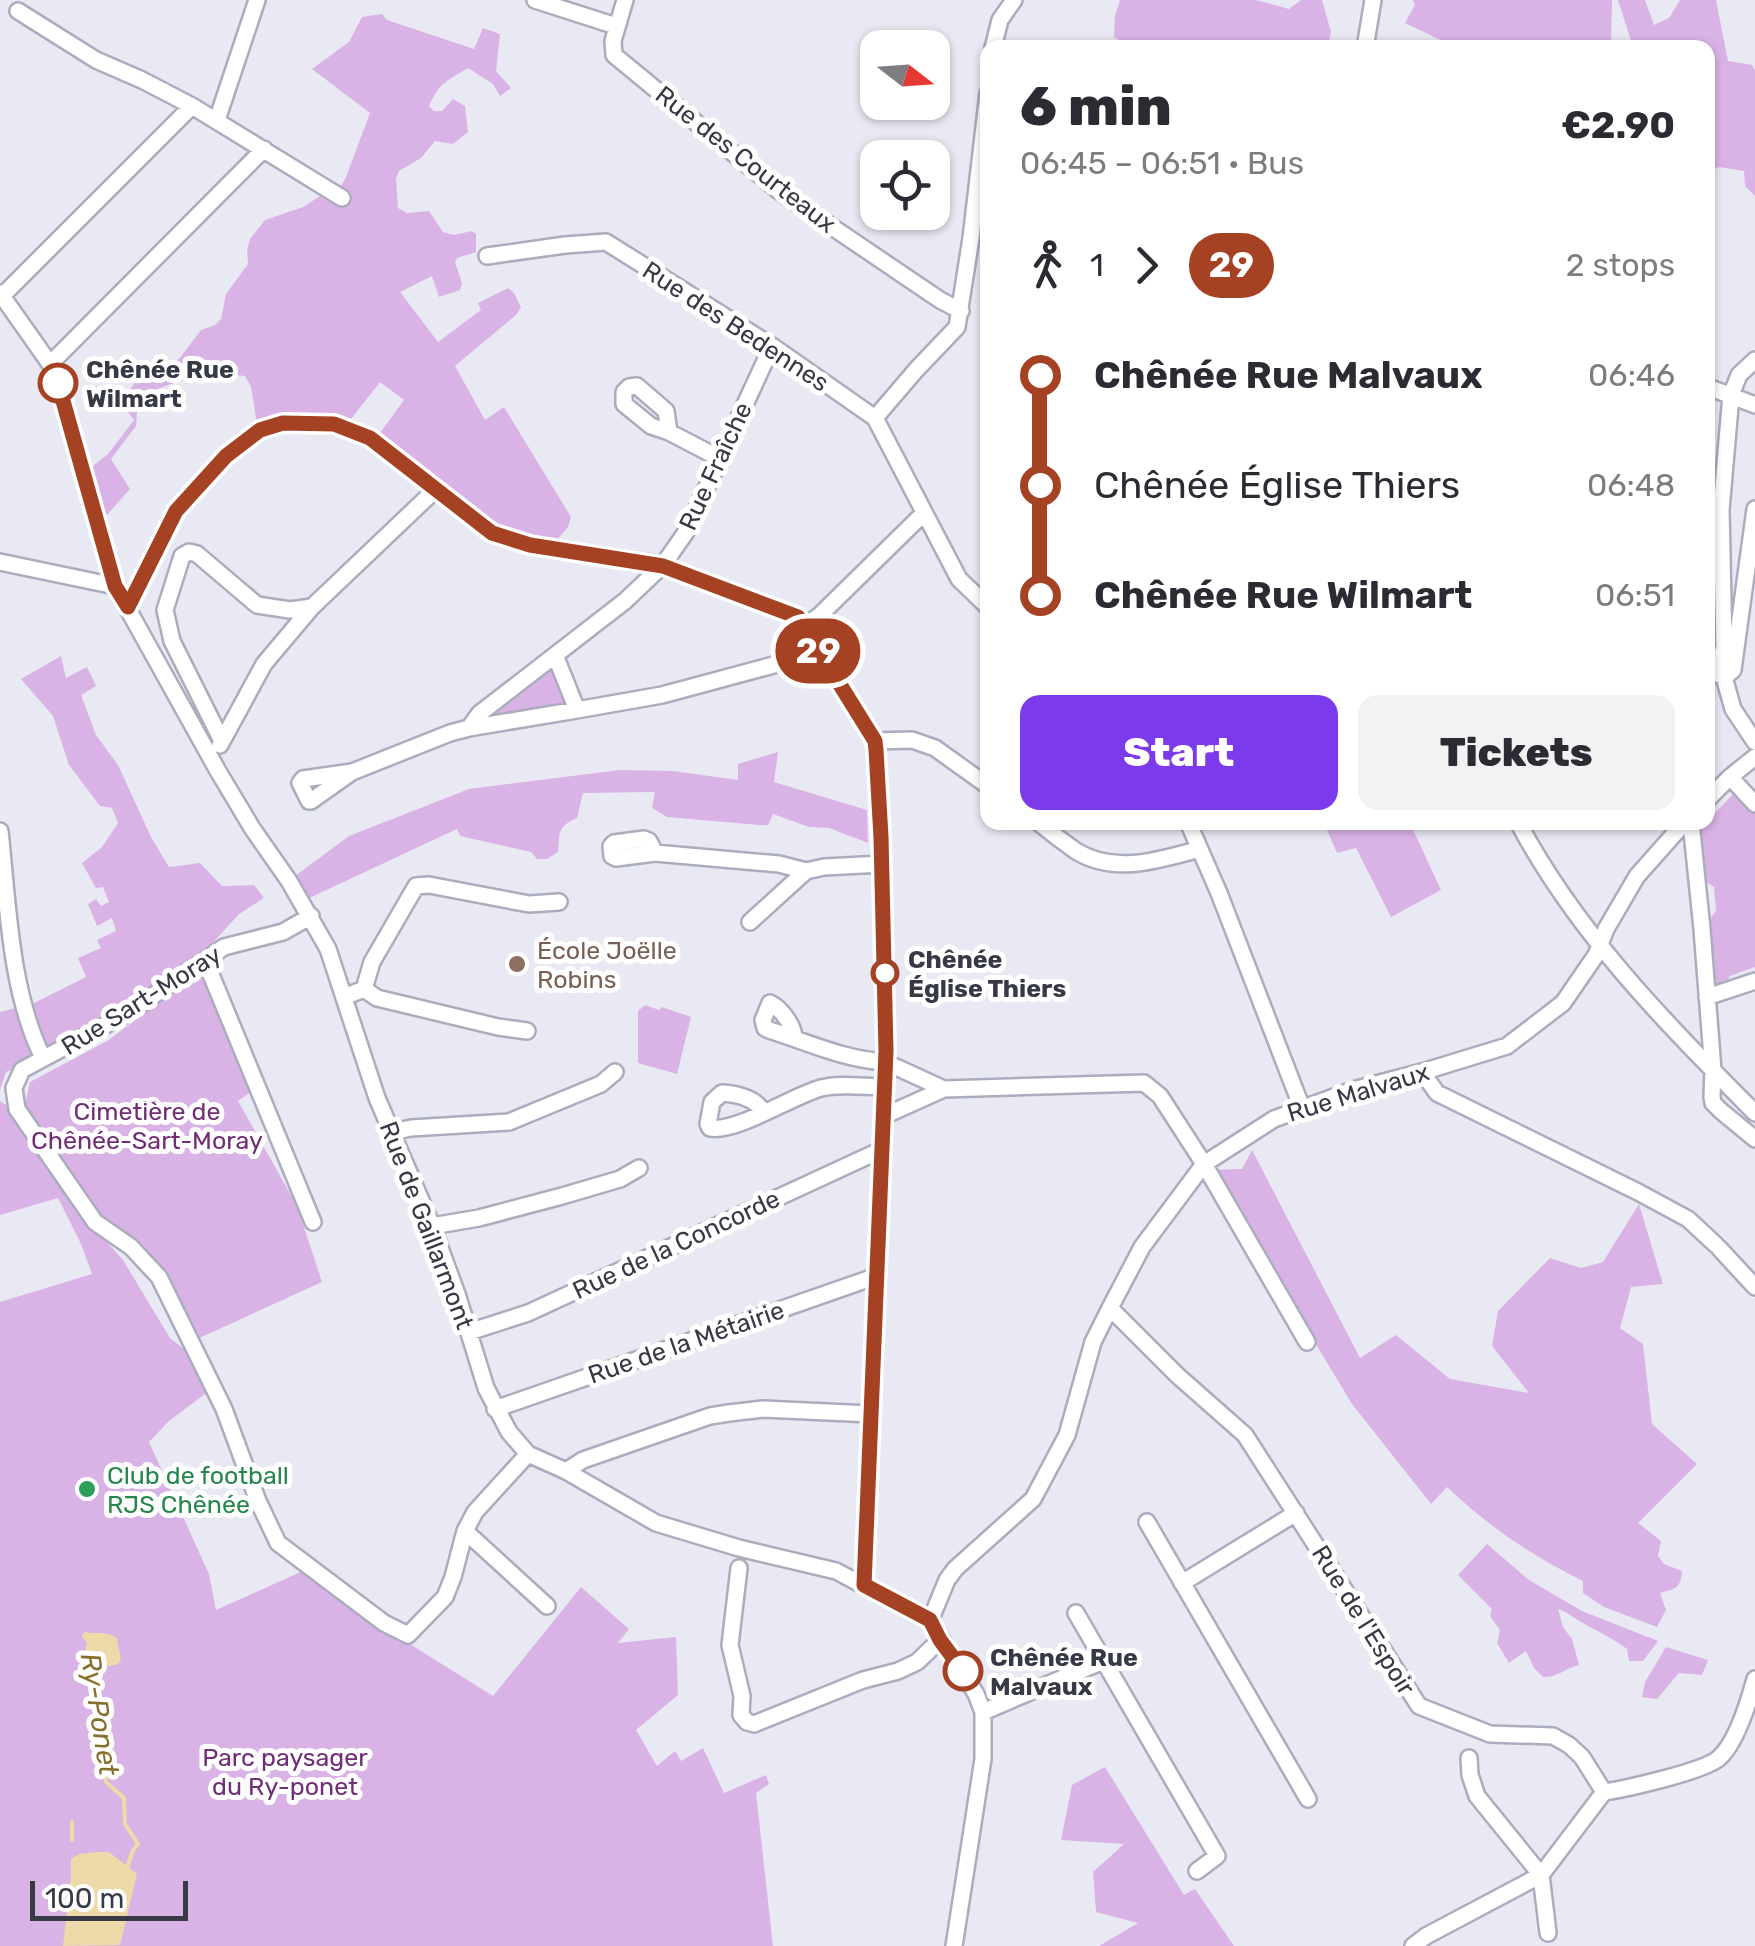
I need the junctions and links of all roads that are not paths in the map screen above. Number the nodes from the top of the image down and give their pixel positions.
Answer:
1 (256, 0) edge
2 (536, 0) edge
3 (625, 0) edge
4 (1014, 0) edge
5 (1373, 0) edge
6 (18, 11) dead end
7 (616, 26) junction
8 (995, 40) edge
9 (1366, 40) edge
10 (192, 106) junction
11 (218, 120) junction
12 (264, 149) junction
13 (980, 158) edge
14 (342, 198) dead end
15 (488, 256) dead end
16 (1, 294) edge
17 (961, 311) junction
18 (772, 346) junction
19 (1755, 360) edge
20 (50, 364) junction
21 (1715, 390) edge
22 (1730, 395) junction
23 (1755, 405) edge
24 (875, 418) junction
25 (669, 432) dead end
26 (719, 458) junction
27 (435, 490) junction
28 (1755, 509) edge
29 (924, 514) junction
30 (0, 562) edge
31 (663, 566) junction
32 (115, 586) junction
33 (980, 599) edge
34 (128, 607) junction
35 (312, 607) junction
36 (804, 627) junction
37 (555, 655) junction
38 (1715, 673) edge
39 (1724, 677) junction
40 (577, 710) junction
41 (470, 728) junction
42 (222, 741) junction
43 (875, 741) junction
44 (1755, 742) edge
45 (211, 756) junction
46 (1755, 757) edge
47 (352, 772) dead end
48 (1730, 777) junction
49 (980, 780) edge
50 (1715, 792) edge
51 (1755, 804) edge
52 (1049, 830) edge
53 (1192, 830) edge
54 (1522, 830) edge
55 (1680, 830) edge
56 (1690, 830) edge
57 (0, 831) edge
58 (1200, 849) junction
59 (655, 853) dead end
60 (882, 864) junction
61 (806, 870) junction
62 (559, 902) dead end
63 (311, 916) junction
64 (750, 922) dead end
65 (1600, 946) junction
66 (205, 960) junction
67 (1755, 981) edge
68 (364, 989) junction
69 (344, 996) junction
70 (1706, 997) junction
71 (526, 1030) dead end
72 (794, 1038) dead end
73 (41, 1055) junction
74 (886, 1064) junction
75 (1712, 1070) junction
76 (615, 1072) dead end
77 (1422, 1072) junction
78 (884, 1088) junction
79 (944, 1089) junction
80 (1302, 1108) junction
81 (764, 1113) dead end
82 (1755, 1114) edge
83 (884, 1116) junction
84 (392, 1132) junction
85 (1755, 1139) edge
86 (881, 1150) junction
87 (1204, 1164) junction
88 (639, 1168) dead end
89 (313, 1222) dead end
90 (432, 1226) junction
91 (877, 1276) junction
92 (1755, 1286) edge
93 (1110, 1308) junction
94 (470, 1332) junction
95 (1307, 1342) dead end
96 (495, 1409) junction
97 (871, 1414) junction
98 (528, 1454) junction
99 (566, 1470) junction
100 (1296, 1512) junction
101 (1147, 1522) dead end
102 (464, 1531) junction
103 (483, 1548) junction
104 (457, 1555) junction
105 (739, 1568) dead end
106 (1182, 1582) junction
107 (864, 1585) junction
108 (547, 1606) dead end
109 (1076, 1614) dead end
110 (930, 1620) junction
111 (940, 1640) junction
112 (1103, 1661) junction
113 (1755, 1679) edge
114 (983, 1712) junction
115 (1469, 1758) dead end
116 (1604, 1792) junction
117 (1308, 1799) dead end
118 (1196, 1871) dead end
119 (1541, 1875) junction
120 (1548, 1932) dead end
121 (954, 1946) edge
122 (1413, 1946) edge

1 - 11 street
2 - 7 street
3 - 7 street
4 - 8 street
5 - 9 street
6 - 10 street
7 - 17 street, Rue des Courteaux
10 - 11 street
10 - 16 street
11 - 12 street
12 - 14 street
12 - 20 street
13 - 17 street
15 - 18 street, Rue des Bedennes
16 - 20 street, Rue de Gaillarmont
17 - 24 street
18 - 24 street, Rue des Bedennes
18 - 26 street, Rue Fraîche
19 - 22 street
20 - 32 street, Rue de Gaillarmont
21 - 22 street
22 - 23 street
22 - 39 street
24 - 29 street, Rue des Bedennes
25 - 26 street
26 - 31 street, Rue Fraîche
27 - 31 street
27 - 34 street
27 - 35 street
28 - 39 street
29 - 33 street, Rue des Bedennes
29 - 36 street
30 - 32 street
31 - 36 street
31 - 37 street, Rue Fraîche
32 - 34 street, Rue de Gaillarmont
34 - 45 street, Rue de Gaillarmont
35 - 42 street
35 - 42 street
36 - 40 street
36 - 43 street
37 - 40 street
37 - 41 street, Rue Fraîche
38 - 39 street
39 - 44 street
40 - 41 street
41 - 47 street
42 - 45 street
43 - 49 street
43 - 60 street
45 - 63 street, Rue de Gaillarmont
46 - 48 street
48 - 50 street
48 - 51 street
52 - 58 street
53 - 58 street
54 - 65 street
55 - 65 street, Rue Malvaux
56 - 70 street
57 - 73 street
58 - 80 street
59 - 61 street
60 - 61 street
60 - 74 street
61 - 64 street
62 - 68 street
63 - 66 street, Rue Sart-Moray
63 - 69 street, Rue de Gaillarmont
65 - 75 street
65 - 77 street, Rue Malvaux
66 - 73 street, Rue Sart-Moray
66 - 89 street
67 - 70 street
68 - 69 street
68 - 71 street
69 - 84 street, Rue de Gaillarmont
70 - 75 street
72 - 74 street
73 - 104 street, Rue Sart-Moray
74 - 78 street
74 - 79 street
75 - 82 street
75 - 85 street
76 - 84 street
77 - 80 street, Rue Malvaux
77 - 92 street
78 - 81 street
78 - 83 street
79 - 83 street
79 - 87 street
80 - 87 street, Rue Malvaux
83 - 86 street
84 - 90 street, Rue de Gaillarmont
86 - 91 street
86 - 94 street, Rue de la Concorde
87 - 93 street, Rue Malvaux
87 - 95 street
88 - 90 street
90 - 94 street, Rue de Gaillarmont
91 - 96 street, Rue de la Métairie
91 - 97 street
93 - 100 street, Rue de l'Espoir
93 - 110 street, Rue Malvaux
94 - 96 street, Rue de Gaillarmont
96 - 98 street, Rue de Gaillarmont
97 - 99 street
97 - 107 street
98 - 99 street
98 - 102 street
99 - 107 street
100 - 106 street
100 - 116 street, Rue de l'Espoir
101 - 106 street
102 - 103 street
102 - 104 street
103 - 104 street
103 - 108 street
105 - 111 street
106 - 117 street
107 - 110 street
109 - 112 street
110 - 111 street
111 - 114 street
112 - 114 street
112 - 118 street
113 - 116 street
114 - 121 street
115 - 119 street
116 - 119 street
119 - 120 street
119 - 122 street

